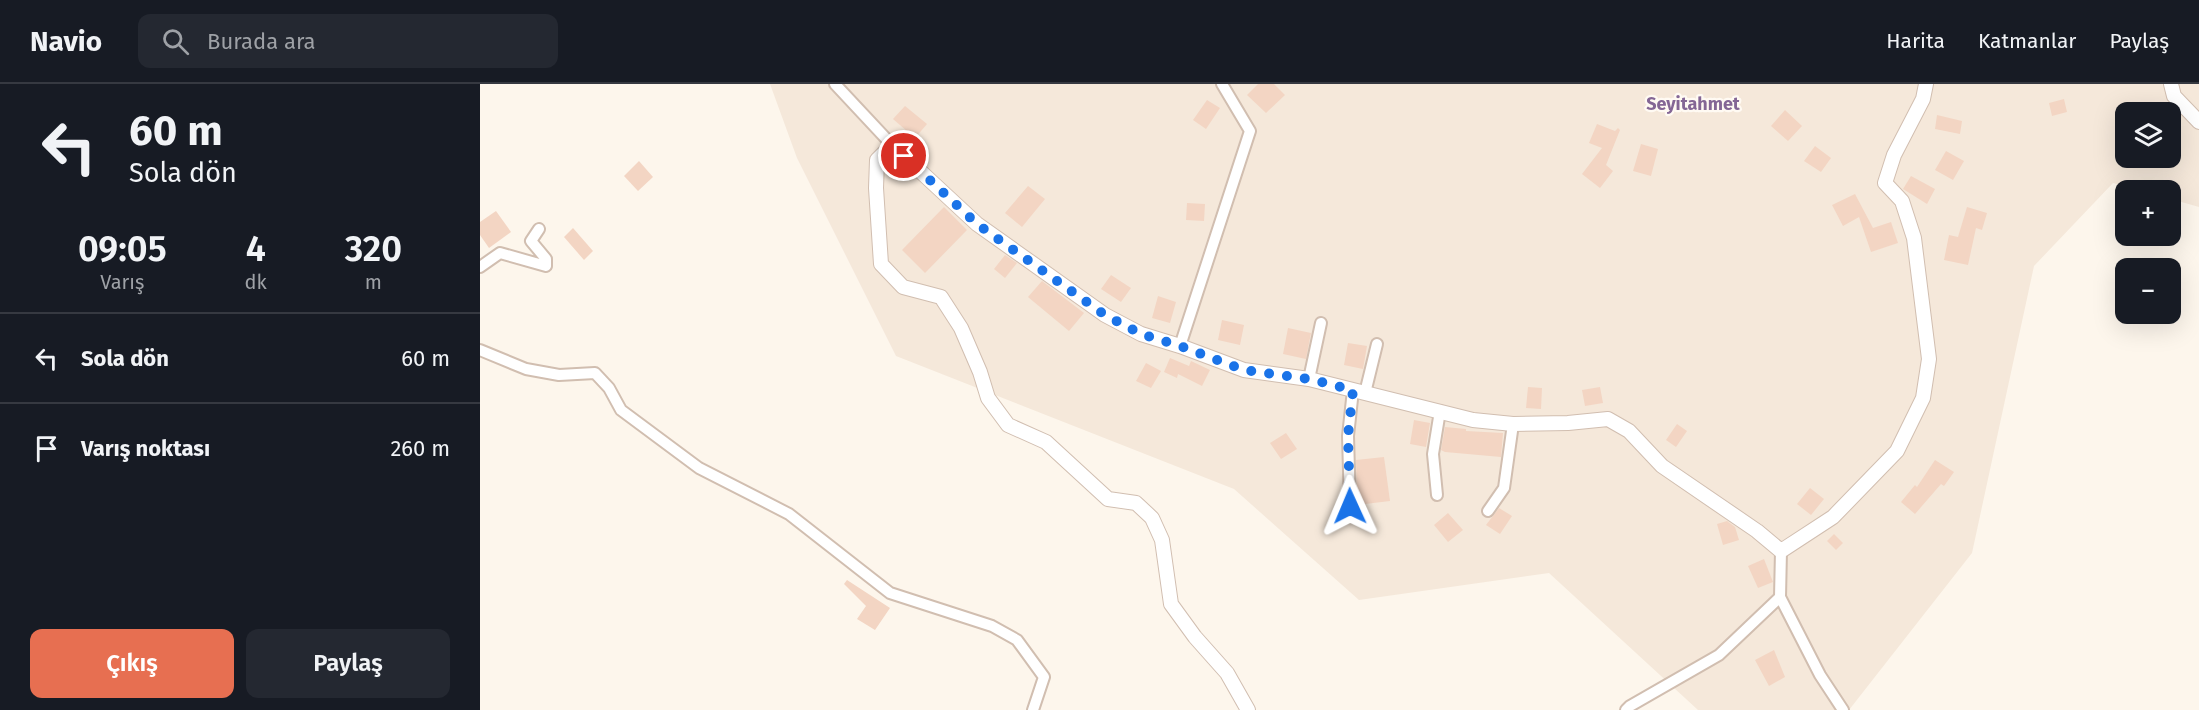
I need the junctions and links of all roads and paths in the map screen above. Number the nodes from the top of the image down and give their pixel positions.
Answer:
1 (835, 84) edge
2 (1222, 84) edge
3 (1926, 84) edge
4 (2171, 84) edge
5 (2199, 122) edge
6 (892, 144) junction
7 (539, 229) dead end
8 (480, 267) edge
9 (1321, 323) dead end
10 (1377, 344) dead end
11 (1180, 346) junction
12 (480, 350) edge
13 (1309, 379) junction
14 (1359, 391) junction
15 (1440, 411) junction
16 (1513, 424) junction
17 (1437, 495) dead end
18 (1350, 506) dead end
19 (1488, 511) dead end
20 (1781, 551) junction
21 (1780, 597) junction
22 (1033, 710) edge
23 (1248, 710) edge
24 (1626, 710) edge
25 (1843, 710) edge

1 - 6 street
2 - 11 street
3 - 20 street
4 - 5 street
6 - 11 street
6 - 23 street
7 - 8 street
9 - 13 street
10 - 14 street
11 - 13 street
12 - 22 street
13 - 14 street
14 - 15 street
14 - 18 street
15 - 16 street
15 - 17 street
16 - 19 street
16 - 20 street
20 - 21 street
21 - 24 street
21 - 25 street

